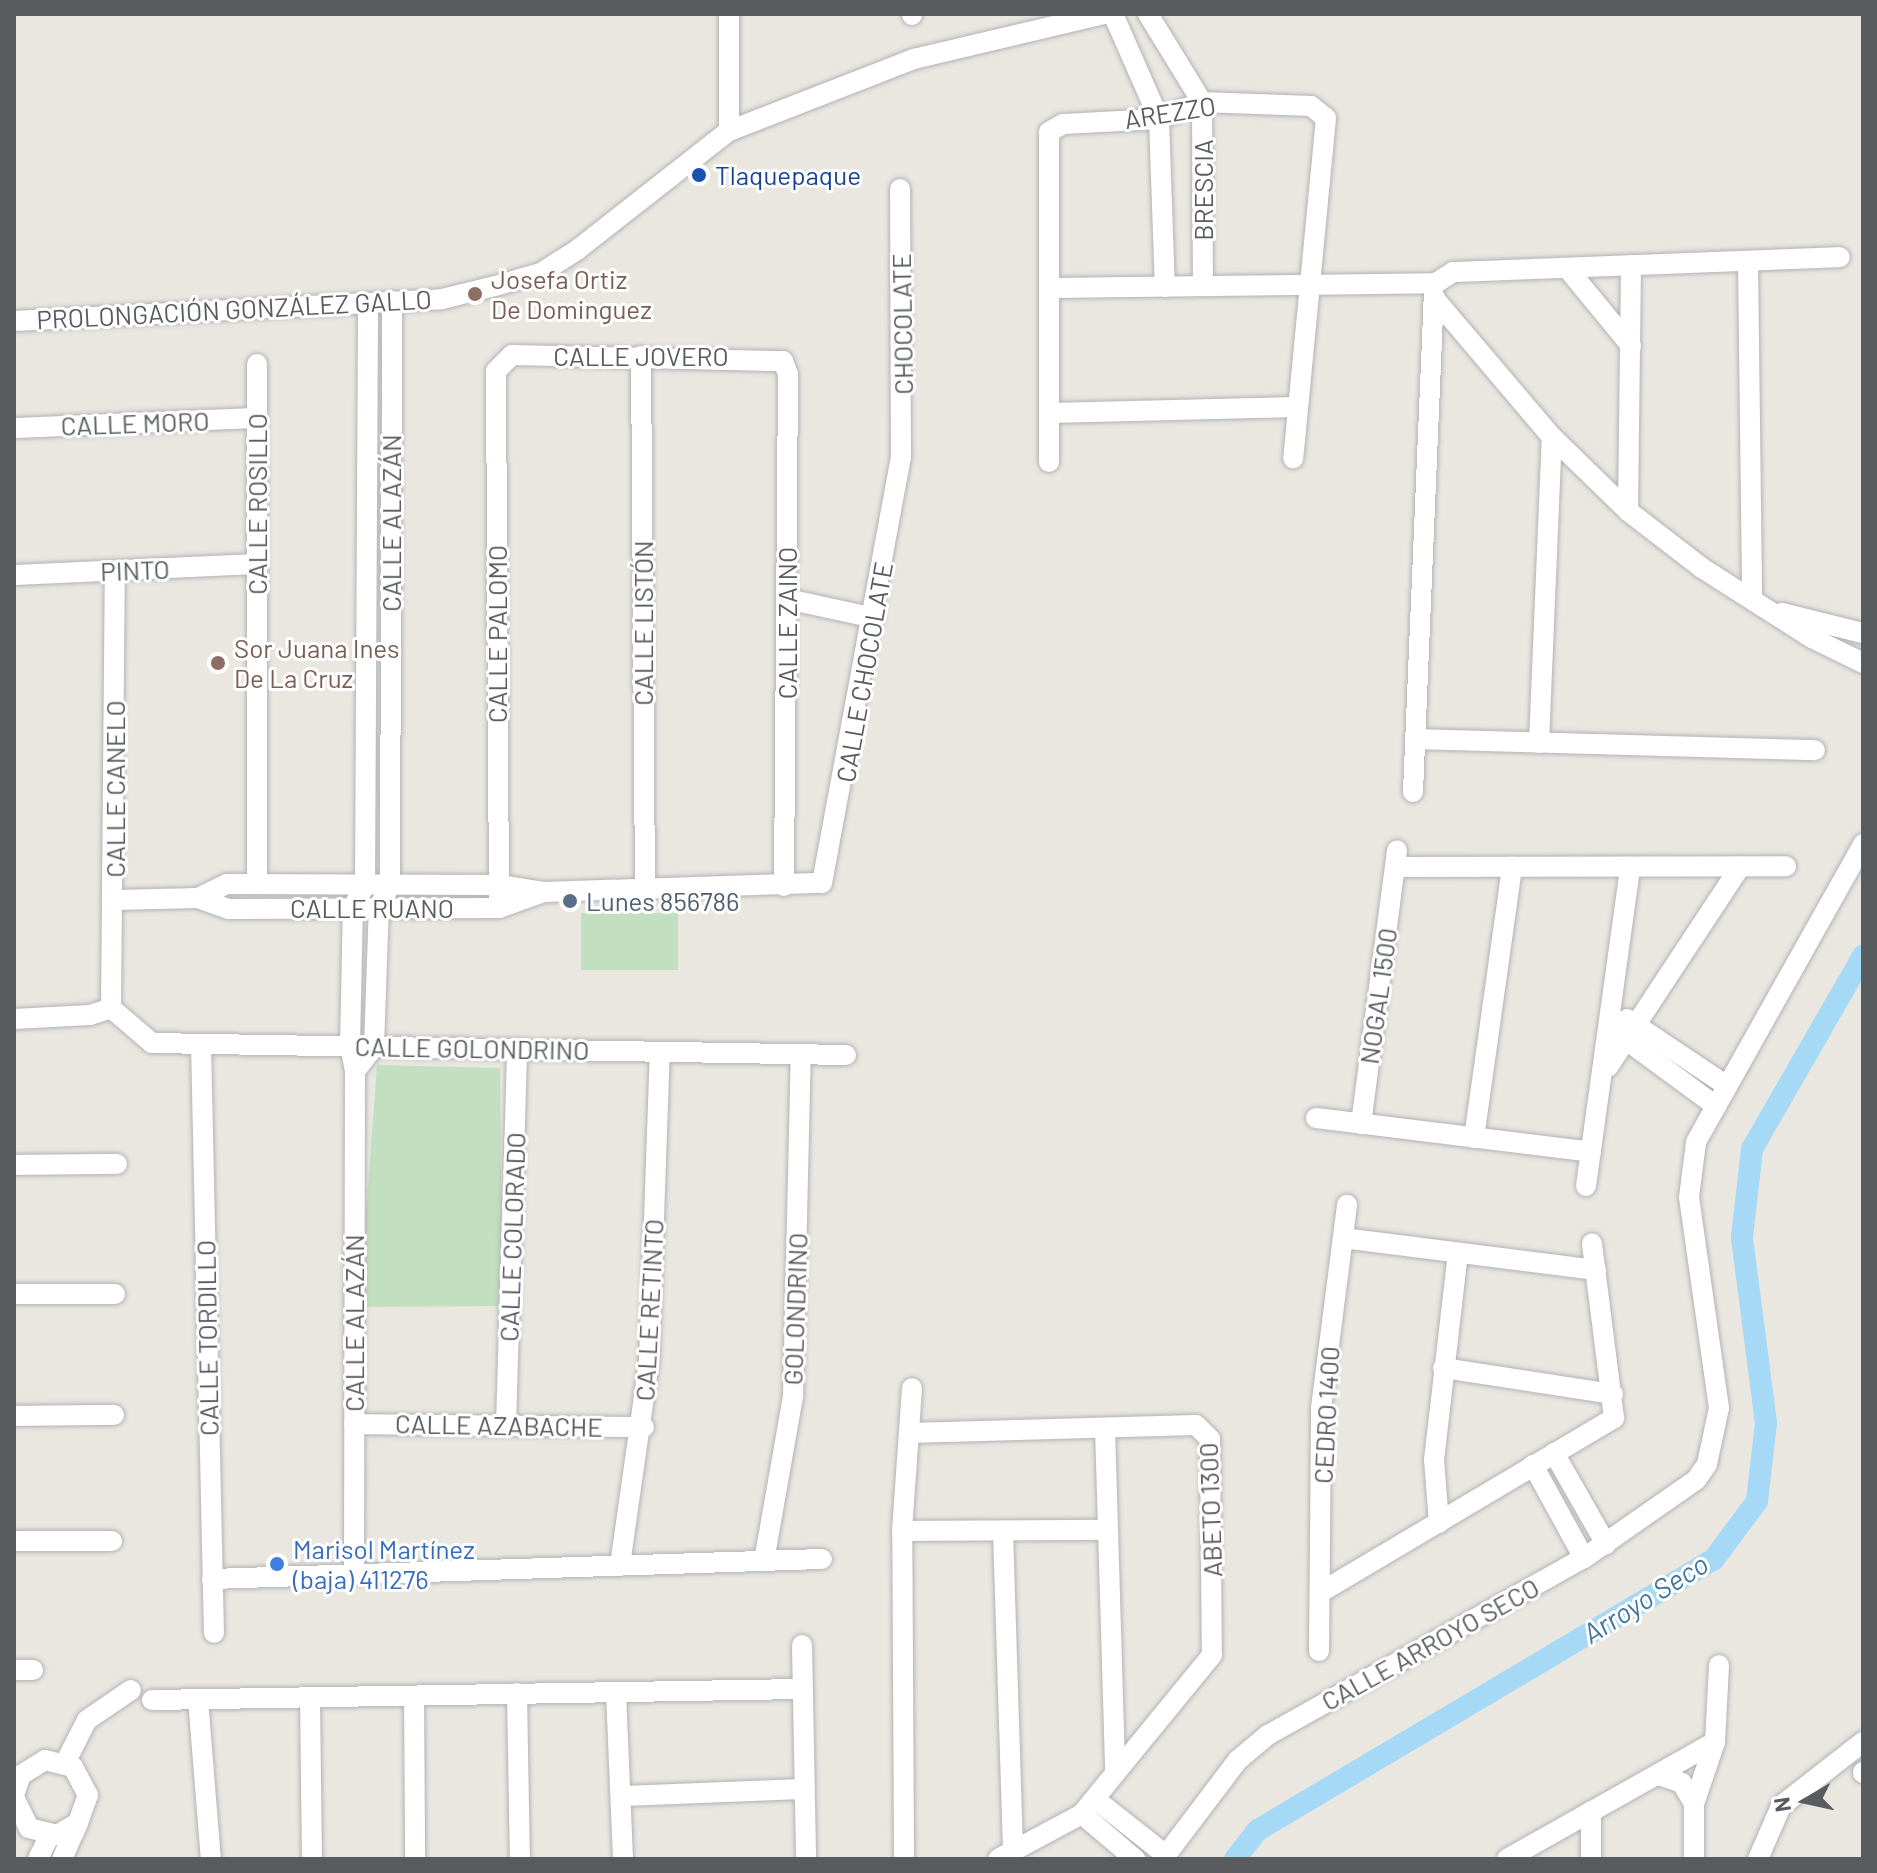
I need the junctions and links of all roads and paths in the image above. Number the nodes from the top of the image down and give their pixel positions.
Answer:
1 (729, 14) edge
2 (1105, 14) edge
3 (1113, 14) edge
4 (1148, 14) edge
5 (1202, 102) junction
6 (1159, 119) junction
7 (729, 131) junction
8 (900, 189) dead end
9 (1840, 257) dead end
10 (1748, 261) junction
11 (1631, 265) junction
12 (1567, 268) junction
13 (1312, 284) junction
14 (1203, 286) junction
15 (1165, 287) junction
16 (1051, 288) junction
17 (1435, 290) junction
18 (392, 301) junction
19 (368, 303) junction
20 (14, 321) edge
21 (1631, 346) junction
22 (641, 356) junction
23 (500, 361) joint
24 (783, 361) joint
25 (257, 364) dead end
26 (1298, 407) junction
27 (1049, 413) junction
28 (257, 418) junction
29 (14, 428) edge
30 (1552, 437) junction
31 (901, 458) joint
32 (1293, 458) dead end
33 (1049, 462) dead end
34 (1628, 511) junction
35 (257, 564) junction
36 (115, 571) junction
37 (14, 575) edge
38 (1752, 597) junction
39 (787, 599) junction
40 (1779, 612) junction
41 (874, 618) junction
42 (1863, 633) edge
43 (1863, 663) edge
44 (1415, 739) junction
45 (1539, 743) junction
46 (1815, 750) dead end
47 (1413, 792) dead end
48 (1863, 844) edge
49 (1786, 866) dead end
50 (1512, 867) junction
51 (1630, 867) junction
52 (1740, 867) junction
53 (822, 883) joint
54 (257, 884) junction
55 (365, 885) junction
56 (390, 885) junction
57 (499, 885) junction
58 (784, 886) junction
59 (645, 890) junction
60 (544, 892) junction
61 (198, 898) junction
62 (115, 900) junction
63 (353, 907) junction
64 (379, 907) junction
65 (499, 908) junction
66 (111, 1008) junction
67 (14, 1019) edge
68 (1621, 1026) junction
69 (201, 1044) junction
70 (350, 1046) junction
71 (374, 1047) junction
72 (517, 1049) junction
73 (660, 1052) junction
74 (801, 1055) junction
75 (846, 1055) dead end
76 (355, 1071) junction
77 (1727, 1086) junction
78 (1716, 1106) junction
79 (1316, 1118) dead end
80 (1361, 1124) junction
81 (1474, 1138) junction
82 (1591, 1152) junction
83 (117, 1164) dead end
84 (14, 1165) edge
85 (1586, 1186) dead end
86 (1347, 1205) dead end
87 (1343, 1238) junction
88 (1592, 1243) dead end
89 (1458, 1253) junction
90 (1596, 1270) junction
91 (14, 1294) edge
92 (115, 1294) dead end
93 (1443, 1368) junction
94 (912, 1388) dead end
95 (1613, 1394) junction
96 (114, 1415) dead end
97 (14, 1416) edge
98 (354, 1424) junction
99 (506, 1425) junction
100 (644, 1427) junction
101 (1105, 1428) junction
102 (909, 1433) junction
103 (1554, 1453) junction
104 (1533, 1465) junction
105 (1439, 1523) junction
106 (1108, 1530) junction
107 (902, 1531) junction
108 (1003, 1531) junction
109 (14, 1541) edge
110 (112, 1541) dead end
111 (1606, 1544) junction
112 (1584, 1558) junction
113 (822, 1559) dead end
114 (764, 1561) junction
115 (620, 1565) junction
116 (354, 1574) junction
117 (212, 1579) junction
118 (1321, 1592) junction
119 (214, 1633) dead end
120 (802, 1645) dead end
121 (1319, 1651) dead end
122 (1719, 1665) dead end
123 (803, 1689) junction
124 (131, 1690) dead end
125 (616, 1692) junction
126 (517, 1693) junction
127 (414, 1696) junction
128 (310, 1698) junction
129 (198, 1699) junction
130 (152, 1700) dead end
131 (1715, 1742) junction
132 (1863, 1742) edge
133 (65, 1763) junction
134 (1115, 1773) junction
135 (1659, 1775) junction
136 (805, 1789) junction
137 (14, 1796) edge
138 (621, 1796) junction
139 (1694, 1804) junction
140 (1088, 1806) junction
141 (1591, 1811) junction
142 (78, 1823) junction
143 (50, 1834) junction
144 (1006, 1855) edge
145 (1164, 1857) edge
146 (38, 1859) edge
147 (62, 1859) edge
148 (211, 1859) edge
149 (312, 1859) edge
150 (415, 1859) edge
151 (520, 1859) edge
152 (623, 1859) edge
153 (806, 1859) edge
154 (904, 1859) edge
155 (1135, 1859) edge
156 (1507, 1859) edge
157 (1591, 1859) edge
158 (1694, 1859) edge
159 (1758, 1859) edge

1 - 7 street
2 - 7 street, PROLONGACIÓN GONZÁLEZ GALLO
3 - 6 street, BRESCIA
4 - 5 street, BRESCIA
5 - 6 street, AREZZO
5 - 13 street, AREZZO
5 - 14 street, BRESCIA
6 - 15 street, BRESCIA
6 - 16 street, AREZZO
7 - 18 street, PROLONGACIÓN GONZÁLEZ GALLO
8 - 31 street, CHOCOLATE
9 - 10 street
10 - 11 street
10 - 38 street
11 - 12 street
11 - 21 street
12 - 17 street
12 - 21 street
13 - 14 street
13 - 17 street
13 - 26 street, AREZZO
14 - 15 street
15 - 16 street
16 - 27 street, AREZZO
17 - 30 street
17 - 44 street
18 - 19 street, PROLONGACIÓN GONZÁLEZ GALLO
18 - 56 street, CALLE ALAZÁN
19 - 20 street, PROLONGACIÓN GONZÁLEZ GALLO
19 - 55 street, CALLE ALAZÁN
21 - 34 street
22 - 23 street, CALLE JOVERO
22 - 24 street, CALLE JOVERO
22 - 59 street, CALLE LISTÓN
23 - 57 street, CALLE PALOMO
24 - 39 street, CALLE ZAINO
25 - 28 street, CALLE ROSILLO
26 - 27 street
26 - 32 street, AREZZO
27 - 33 street, AREZZO
28 - 29 street, CALLE MORO
28 - 35 street, CALLE ROSILLO
30 - 34 street
30 - 45 street
31 - 41 street, CALLE CHOCOLATE
34 - 38 street
35 - 36 street, PINTO
35 - 54 street, CALLE ROSILLO
36 - 37 street, PINTO
36 - 62 street, CALLE CANELO
38 - 40 street
39 - 41 street
39 - 58 street, CALLE ZAINO
40 - 42 street
40 - 43 street
41 - 53 street, CALLE CHOCOLATE
44 - 45 street
44 - 47 street
45 - 46 street
48 - 77 street
49 - 52 street, NOGAL 1500
50 - 51 street, NOGAL 1500
50 - 80 street, NOGAL 1500
50 - 81 street
51 - 52 street, NOGAL 1500
51 - 68 street
52 - 68 street
53 - 58 street, CALLE RUANO
54 - 55 street, CALLE RUANO
54 - 61 street, CALLE RUANO
55 - 56 street, CALLE RUANO
55 - 63 street, CALLE ALAZÁN
56 - 57 street, CALLE RUANO
56 - 64 street, CALLE ALAZÁN
57 - 60 street, CALLE RUANO
57 - 65 street, CALLE PALOMO
58 - 59 street, CALLE RUANO
59 - 60 street, CALLE RUANO
60 - 65 street, CALLE RUANO
61 - 62 street, CALLE RUANO
61 - 63 street, CALLE RUANO
62 - 66 street, CALLE CANELO
63 - 64 street, CALLE RUANO
63 - 70 street, CALLE ALAZÁN
64 - 65 street, CALLE RUANO
64 - 71 street, CALLE ALAZÁN
66 - 67 street
66 - 69 street, CALLE GOLONDRINO
68 - 77 street
68 - 78 street
68 - 82 street
69 - 70 street, CALLE GOLONDRINO
69 - 117 street, CALLE TORDILLO
70 - 71 street, CALLE GOLONDRINO
70 - 76 street, CALLE ALAZÁN
71 - 72 street, CALLE GOLONDRINO
71 - 76 street
72 - 73 street, CALLE GOLONDRINO
72 - 99 street, CALLE COLORADO
73 - 74 street, CALLE GOLONDRINO
73 - 100 street, CALLE RETINTO
74 - 75 street, CALLE GOLONDRINO
74 - 114 street, GOLONDRINO
76 - 98 street, CALLE ALAZÁN
77 - 78 street
78 - 111 street, CALLE ARROYO SECO
79 - 80 street
80 - 81 street
81 - 82 street
82 - 85 street
83 - 84 street
86 - 87 street, CEDRO 1400
87 - 89 street
87 - 118 street, CEDRO 1400
88 - 90 street
89 - 90 street
89 - 93 street
90 - 95 street
91 - 92 street
93 - 95 street
93 - 105 street
94 - 102 street
95 - 103 street
96 - 97 street
98 - 99 street, CALLE AZABACHE
98 - 116 street, CALLE ALAZÁN
99 - 100 street, CALLE AZABACHE
100 - 115 street, CALLE RETINTO
101 - 102 street, ABETO 1300
101 - 106 street
101 - 134 street, ABETO 1300
102 - 107 street
103 - 104 street
103 - 111 street
104 - 105 street
104 - 112 street
105 - 118 street
106 - 108 street
106 - 134 street
107 - 108 street
107 - 154 street
108 - 144 street
109 - 110 street
111 - 112 street, CALLE ARROYO SECO
112 - 145 street, CALLE ARROYO SECO
113 - 114 street
114 - 115 street
115 - 116 street
116 - 117 street
117 - 119 street, CALLE TORDILLO
118 - 121 street, CEDRO 1400
120 - 123 street
122 - 131 street
123 - 125 street
123 - 136 street
124 - 133 street
125 - 126 street
125 - 138 street
126 - 127 street
126 - 151 street
127 - 128 street
127 - 150 street
128 - 129 street
128 - 149 street
129 - 130 street
129 - 148 street
131 - 135 street
131 - 139 street
132 - 159 street
133 - 137 street
133 - 142 street
134 - 140 street, ABETO 1300
135 - 139 street
135 - 141 street
136 - 138 street
136 - 153 street
137 - 143 street
138 - 152 street
139 - 158 street
140 - 144 street, ABETO 1300
140 - 145 street
140 - 155 street
141 - 156 street
141 - 157 street
142 - 143 street
142 - 147 street
143 - 146 street

